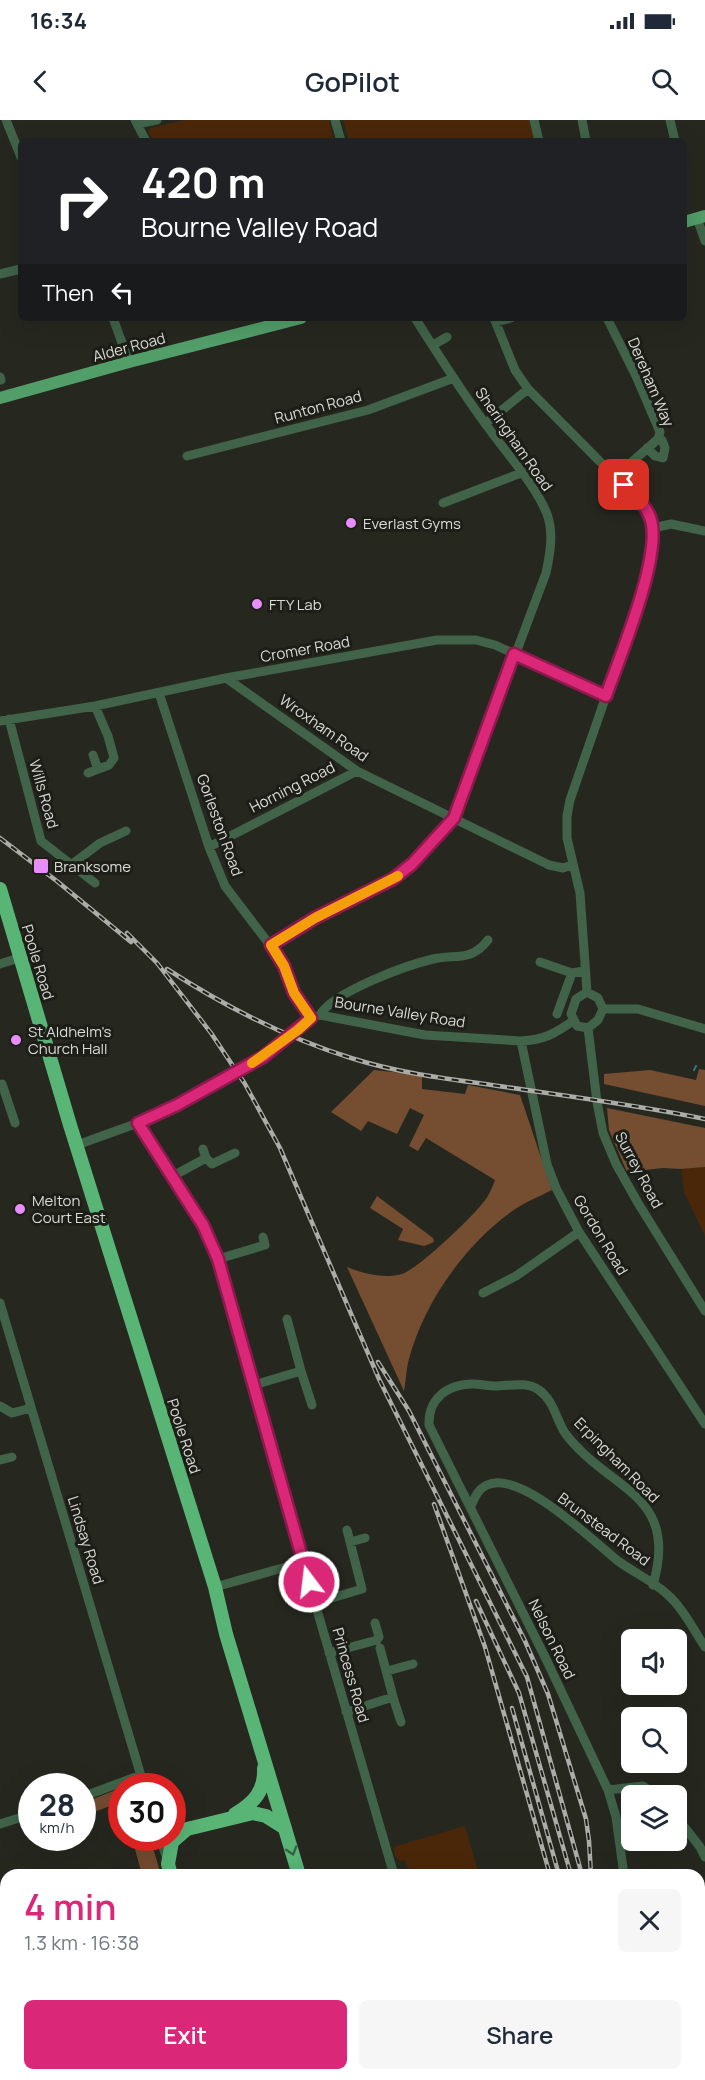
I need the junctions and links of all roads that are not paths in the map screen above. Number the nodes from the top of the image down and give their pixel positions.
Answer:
1 (6, 120) edge
2 (157, 120) edge
3 (335, 120) edge
4 (534, 120) edge
5 (582, 120) edge
6 (670, 120) edge
7 (136, 122) edge
8 (144, 138) edge
9 (340, 138) edge
10 (538, 138) edge
11 (585, 138) edge
12 (674, 138) edge
13 (18, 150) edge
14 (701, 217) edge
15 (705, 241) edge
16 (18, 270) edge
17 (0, 274) edge
18 (114, 321) edge
19 (289, 321) edge
20 (417, 321) edge
21 (495, 321) edge
22 (608, 321) edge
23 (447, 337) dead end
24 (433, 345) junction
25 (129, 362) junction
26 (454, 378) junction
27 (528, 389) junction
28 (0, 398) edge
29 (485, 424) junction
30 (658, 439) junction
31 (647, 448) junction
32 (187, 456) dead end
33 (521, 473) junction
34 (616, 476) junction
35 (443, 503) dead end
36 (653, 528) junction
37 (705, 531) edge
38 (514, 654) junction
39 (226, 678) junction
40 (159, 693) junction
41 (606, 696) junction
42 (95, 706) junction
43 (5, 720) edge
44 (93, 755) dead end
45 (98, 769) junction
46 (357, 771) junction
47 (88, 773) dead end
48 (454, 818) junction
49 (126, 831) dead end
50 (209, 848) junction
51 (71, 865) junction
52 (572, 865) junction
53 (95, 883) dead end
54 (0, 889) edge
55 (488, 940) dead end
56 (271, 945) junction
57 (19, 958) junction
58 (540, 962) dead end
59 (0, 964) edge
60 (584, 972) junction
61 (572, 973) junction
62 (586, 992) junction
63 (603, 1010) junction
64 (557, 1014) dead end
65 (316, 1016) junction
66 (573, 1021) junction
67 (588, 1028) junction
68 (705, 1029) edge
69 (521, 1041) junction
70 (2, 1084) dead end
71 (5, 1105) edge
72 (15, 1123) dead end
73 (138, 1123) junction
74 (75, 1137) junction
75 (235, 1154) dead end
76 (173, 1176) junction
77 (579, 1232) junction
78 (266, 1245) dead end
79 (218, 1259) junction
80 (483, 1293) dead end
81 (0, 1303) edge
82 (705, 1311) edge
83 (286, 1319) dead end
84 (301, 1371) junction
85 (254, 1385) junction
86 (0, 1406) edge
87 (312, 1406) dead end
88 (31, 1408) junction
89 (705, 1424) edge
90 (429, 1425) joint
91 (12, 1457) dead end
92 (0, 1460) edge
93 (471, 1506) junction
94 (347, 1530) dead end
95 (365, 1538) dead end
96 (350, 1542) junction
97 (304, 1562) junction
98 (653, 1585) junction
99 (215, 1587) junction
100 (362, 1589) junction
101 (366, 1600) dead end
102 (315, 1603) junction
103 (375, 1623) dead end
104 (705, 1647) edge
105 (380, 1648) dead end
106 (329, 1653) junction
107 (413, 1665) dead end
108 (387, 1671) junction
109 (393, 1697) junction
110 (346, 1712) junction
111 (401, 1722) dead end
112 (264, 1755) junction
113 (140, 1773) edge
114 (621, 1789) edge
115 (608, 1790) junction
116 (18, 1818) edge
117 (228, 1818) junction
118 (0, 1824) edge
119 (687, 1827) edge
120 (285, 1828) junction
121 (188, 1829) joint
122 (703, 1843) edge
123 (164, 1851) edge
124 (705, 1857) edge
125 (403, 1867) dead end
126 (170, 1869) edge
127 (170, 1869) edge
128 (297, 1869) edge
129 (393, 1869) edge
130 (400, 1869) edge
131 (623, 1869) edge

1 - 13 street
2 - 7 street
3 - 9 street
4 - 10 street
5 - 11 street
6 - 12 street
7 - 8 street
14 - 15 street
16 - 17 street
18 - 25 street
19 - 25 main road, Alder Road
20 - 24 street, Sheringham Road
21 - 27 street
22 - 30 street, Dereham Way
23 - 24 street
24 - 26 street, Sheringham Road
25 - 28 main road, Alder Road
26 - 29 street, Sheringham Road
26 - 32 street, Runton Road
27 - 29 street
27 - 34 street
29 - 33 street, Sheringham Road
30 - 31 street, Dereham Way
30 - 31 street
31 - 34 street, Dereham Way
33 - 35 street
33 - 38 street, Sheringham Road
34 - 36 street
36 - 37 street
36 - 41 street
38 - 39 street, Cromer Road
38 - 41 street, Cromer Road
38 - 48 street, Sheringham Road
39 - 40 street, Cromer Road
39 - 46 street, Wroxham Road
40 - 42 street, Cromer Road
40 - 50 street, Gorleston Road
41 - 52 street
42 - 43 street, Cromer Road
42 - 45 street
43 - 51 street, Wills Road
44 - 45 street
45 - 47 street
46 - 48 street, Wroxham Road
46 - 50 street, Horning Road
48 - 52 street, Wroxham Road
48 - 56 street, Sheringham Road
49 - 51 street
50 - 56 street, Gorleston Road
51 - 53 street, Wills Road
52 - 60 street
54 - 57 highway, Poole Road
55 - 65 street
56 - 65 street, Gorleston Road
57 - 59 street
57 - 74 highway, Poole Road
58 - 61 street
60 - 61 street
60 - 62 street
61 - 64 street
62 - 63 street
62 - 66 street
63 - 67 street
63 - 68 street
65 - 69 street, Bourne Valley Road
65 - 73 street
66 - 67 street
66 - 69 street, Bourne Valley Road
67 - 82 street, Surrey Road
69 - 77 street, Gordon Road
70 - 71 street
71 - 72 street
73 - 74 street
73 - 76 street, Princess Road
74 - 99 highway, Poole Road
75 - 76 street
76 - 79 street, Princess Road
77 - 80 street
77 - 89 street, Gordon Road
78 - 79 street
79 - 85 street, Princess Road
81 - 88 street, Lindsay Road
83 - 84 street
84 - 85 street
84 - 87 street
85 - 97 street, Princess Road
86 - 88 street
88 - 113 street, Lindsay Road
90 - 93 street, Nelson Road
90 - 98 street, Erpingham Road
91 - 92 street
93 - 98 street, Brunstead Road
93 - 115 street, Nelson Road
94 - 96 street
95 - 96 street
96 - 100 street
97 - 99 street
97 - 102 street, Princess Road
98 - 104 street, Brunstead Road
99 - 112 highway, Poole Road
100 - 101 street
100 - 102 street
102 - 106 street, Princess Road
103 - 106 street
105 - 108 street
106 - 110 street, Princess Road
107 - 108 street
108 - 109 street
109 - 110 street
109 - 111 street
110 - 129 street, Princess Road
112 - 117 highway, Poole Road
112 - 120 highway, Poole Road
114 - 115 street
115 - 131 street, Nelson Road
116 - 118 street
117 - 120 highway
117 - 121 highway
119 - 122 street
120 -> 128 highway, Poole Road
121 - 126 highway
122 - 124 street
123 - 127 street
125 - 130 street, Princess Road

